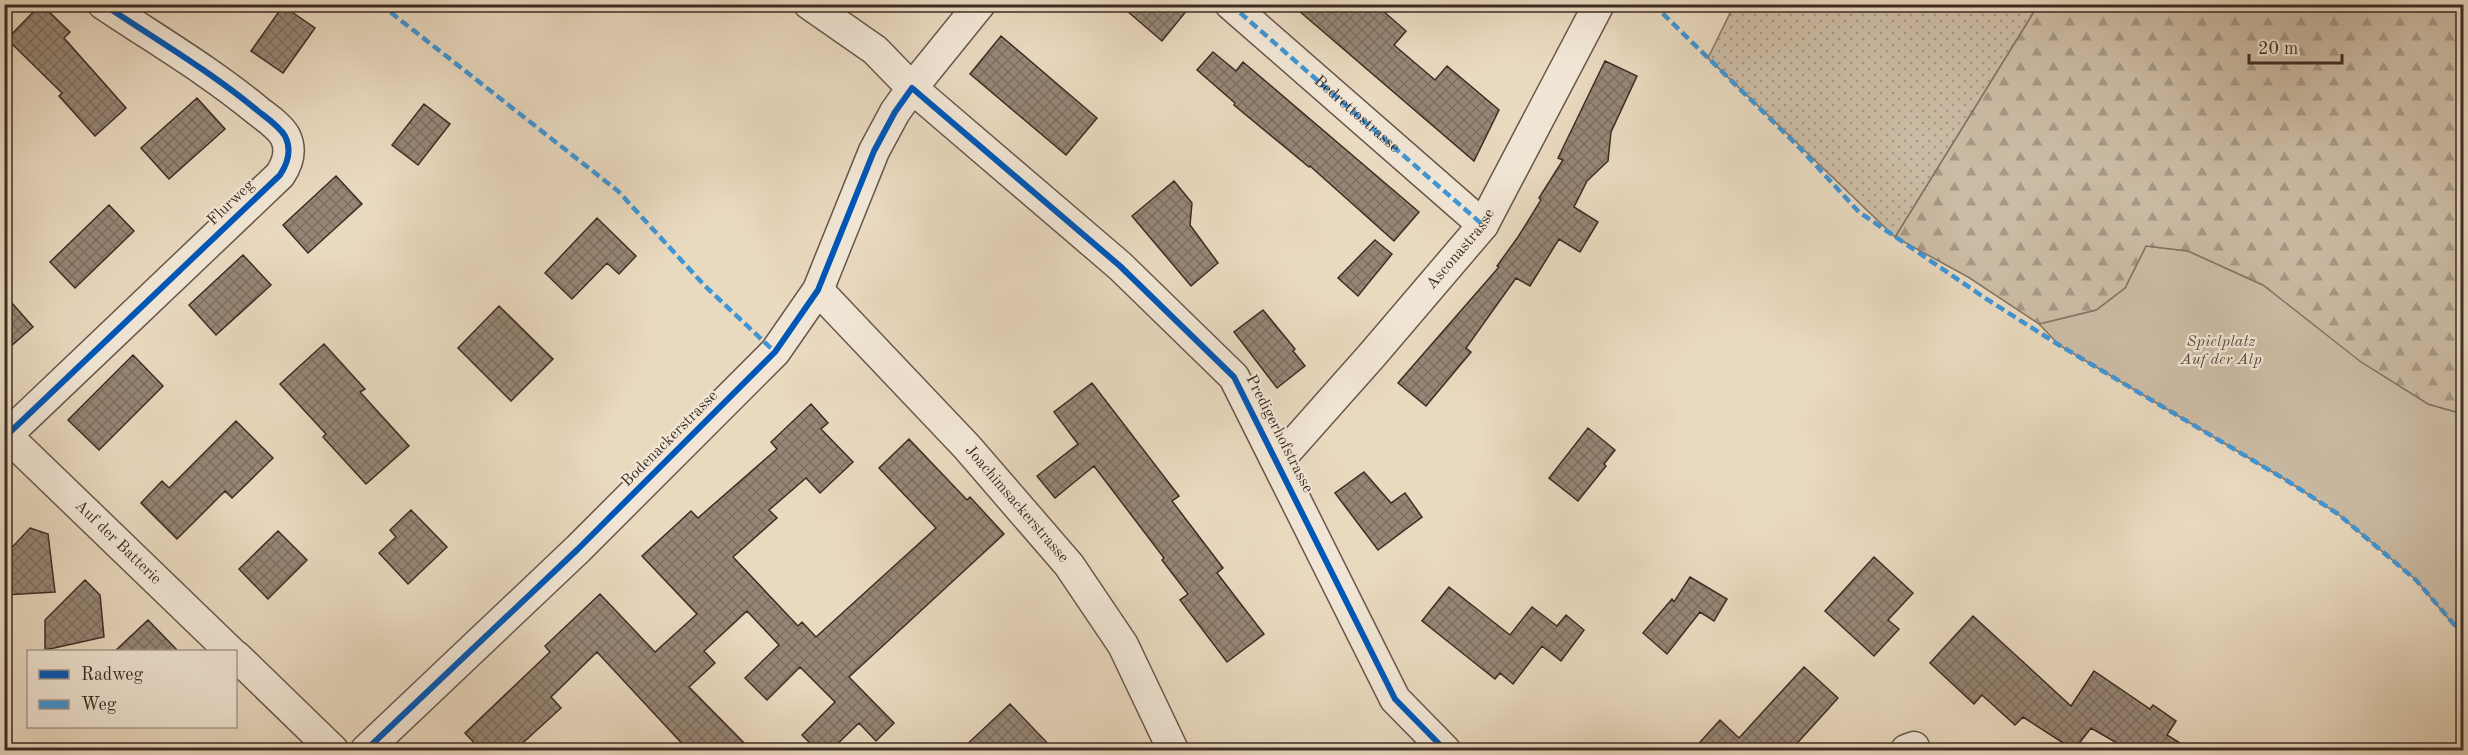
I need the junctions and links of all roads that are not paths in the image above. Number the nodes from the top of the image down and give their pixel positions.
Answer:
1 (103, 4) edge
2 (809, 4) edge
3 (980, 4) edge
4 (1230, 4) edge
5 (1599, 4) edge
6 (912, 88) junction
7 (1482, 225) junction
8 (818, 290) junction
9 (6, 434) edge
10 (1278, 461) junction
11 (230, 650) edge
12 (237, 657) edge
13 (333, 750) edge
14 (366, 750) edge
15 (1173, 750) edge
16 (1445, 750) edge

1 - 9 street, Flurweg
2 - 6 street, Predigerhofstrasse
3 - 6 street, Bodenackerstrasse
4 - 7 street, Bedrettostrasse
5 - 7 street, Asconastrasse
6 - 8 street, Bodenackerstrasse
6 - 10 street, Predigerhofstrasse
7 - 10 street, Asconastrasse
8 - 14 street, Bodenackerstrasse
8 - 15 street, Joachimsackerstrasse
9 - 11 street, Auf der Batterie
10 - 16 street, Predigerhofstrasse
12 - 13 street

